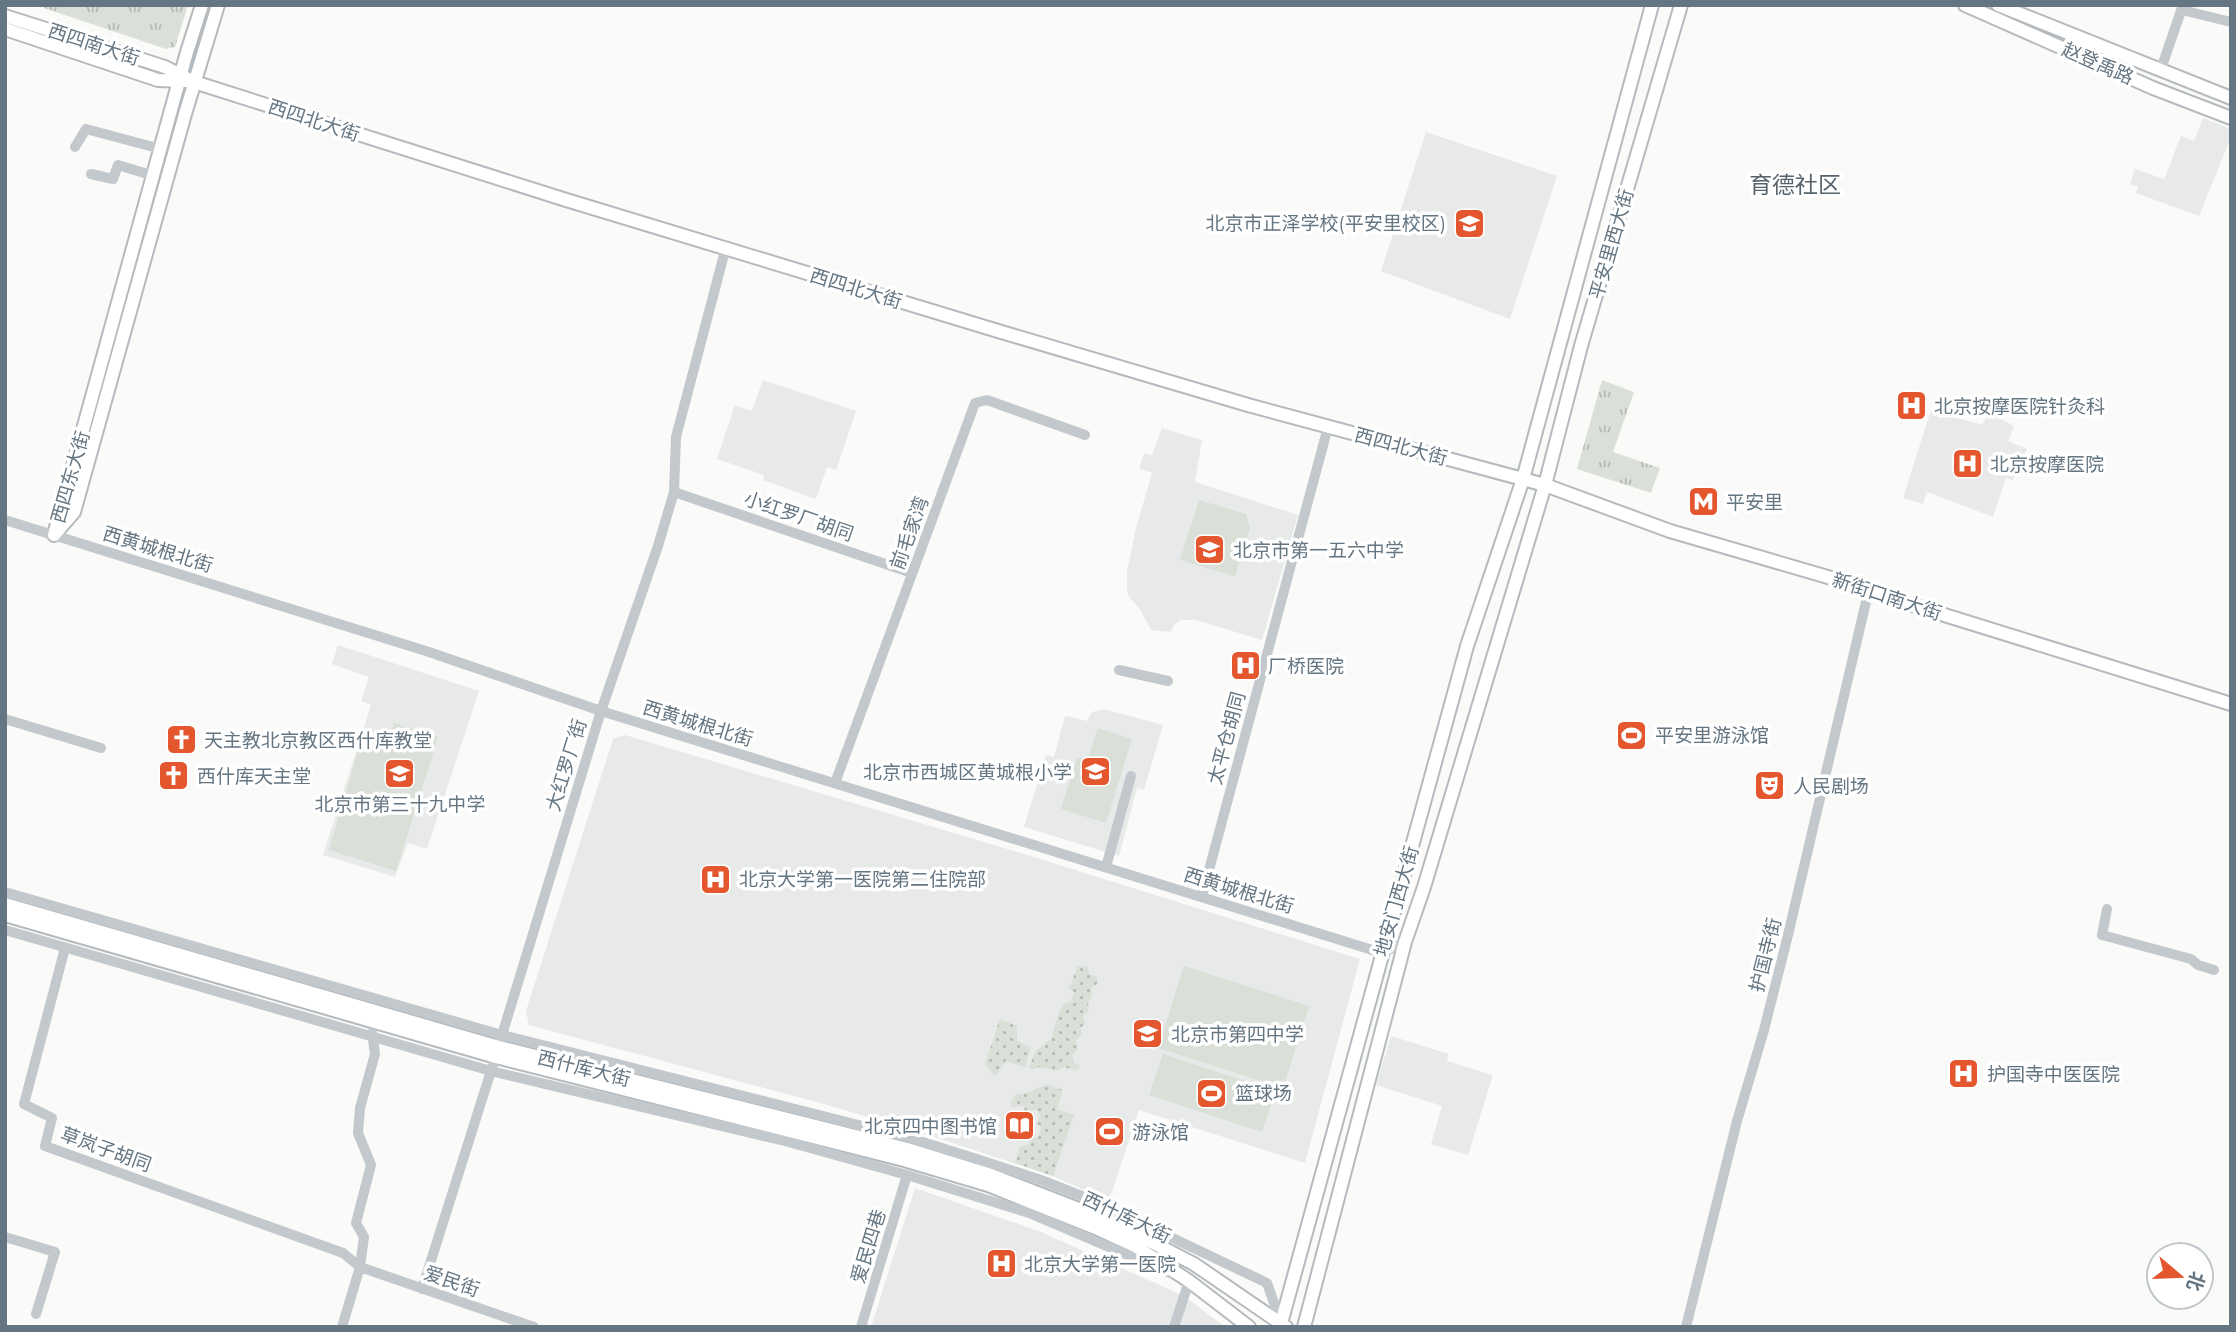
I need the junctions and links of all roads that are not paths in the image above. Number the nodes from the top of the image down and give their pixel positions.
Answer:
1 (202, 5) edge
2 (218, 5) edge
3 (1652, 5) edge
4 (1681, 5) edge
5 (1965, 5) edge
6 (1998, 5) edge
7 (2183, 8) edge
8 (5, 16) edge
9 (2231, 22) edge
10 (5, 29) edge
11 (2161, 69) junction
12 (180, 78) junction
13 (194, 82) junction
14 (2231, 98) edge
15 (2231, 118) edge
16 (75, 147) dead end
17 (161, 149) junction
18 (91, 174) dead end
19 (154, 176) junction
20 (726, 247) junction
21 (1328, 427) junction
22 (1085, 435) dead end
23 (1523, 479) junction
24 (1545, 485) junction
25 (674, 492) junction
26 (5, 520) edge
27 (54, 535) junction
28 (912, 573) junction
29 (1869, 589) junction
30 (1119, 670) dead end
31 (1168, 681) dead end
32 (2231, 704) edge
33 (601, 711) junction
34 (5, 719) edge
35 (102, 748) dead end
36 (1131, 776) dead end
37 (835, 783) junction
38 (1106, 867) junction
39 (5, 892) edge
40 (1202, 896) junction
41 (5, 904) edge
42 (2107, 909) dead end
43 (5, 915) edge
44 (5, 930) edge
45 (1405, 942) junction
46 (65, 948) junction
47 (1382, 953) junction
48 (2214, 970) dead end
49 (371, 1021) junction
50 (372, 1037) junction
51 (499, 1046) junction
52 (491, 1071) junction
53 (907, 1175) junction
54 (5, 1237) edge
55 (360, 1267) junction
56 (1189, 1281) junction
57 (422, 1289) junction
58 (36, 1314) dead end
59 (1283, 1326) edge
60 (342, 1327) edge
61 (534, 1327) edge
62 (861, 1327) edge
63 (1174, 1327) edge
64 (1249, 1327) edge
65 (1304, 1327) edge
66 (1686, 1327) edge

1 - 12 main road, 西四东大街
2 - 13 main road, 西四东大街
3 - 23 main road, 平安里西大街
4 - 24 main road, 平安里西大街
5 - 15 main road, 赵登禹路
6 - 11 main road, 赵登禹路
7 - 9 street
7 - 11 street
8 - 12 main road, 西四南大街
10 - 12 main road, 西四南大街
11 - 14 main road, 赵登禹路
12 - 13 main road, 西四北大街
12 - 17 main road, 西四东大街
13 - 20 main road, 西四北大街
13 - 27 main road, 西四东大街
16 - 17 street
17 - 19 main road, 西四东大街
18 - 19 street
19 - 27 main road, 西四东大街
20 - 21 main road, 西四北大街
20 - 25 street, 大红罗厂街
21 - 23 main road, 西四北大街
21 - 40 street, 太平仓胡同
22 - 28 street, 前毛家湾
23 - 24 main road, 西四北大街
23 - 47 main road, 地安门西大街
24 - 29 main road, 新街口南大街
24 - 45 main road, 地安门西大街
25 - 28 street, 小红罗厂胡同
25 - 33 street, 大红罗厂街
26 - 27 street, 西黄城根北街
27 - 33 street, 西黄城根北街
28 - 37 street, 前毛家湾
29 - 32 main road, 新街口南大街
29 - 66 street, 护国寺街
30 - 31 street
33 - 37 street, 西黄城根北街
33 - 51 street, 大红罗厂街
34 - 35 street
36 - 38 street
37 - 38 street, 西黄城根北街
38 - 40 street, 西黄城根北街
39 - 51 street, 西什库大街
40 - 47 street, 西黄城根北街
41 - 51 main road, 西什库大街
42 - 48 street
43 - 49 main road, 西什库大街
44 - 46 street, 西什库大街
45 - 47 street
45 - 65 main road, 地安门西大街
46 - 50 street, 西什库大街
46 - 55 street, 草岚子胡同
47 - 59 main road, 地安门西大街
49 - 50 street
49 - 51 main road, 西什库大街
50 - 52 street, 西什库大街
50 - 55 street
51 - 52 street, 大红罗厂街
51 - 56 main road, 西什库大街
51 - 59 main road, 西什库大街
51 - 59 street, 西什库大街
52 - 53 street, 西什库大街
52 - 57 street, 大红罗厂街
53 - 56 street, 西什库大街
53 - 62 street, 爱民四巷
54 - 58 street
55 - 57 street, 爱民街
55 - 60 street
56 - 63 street
56 - 64 main road, 西什库大街
57 - 61 street, 爱民街

